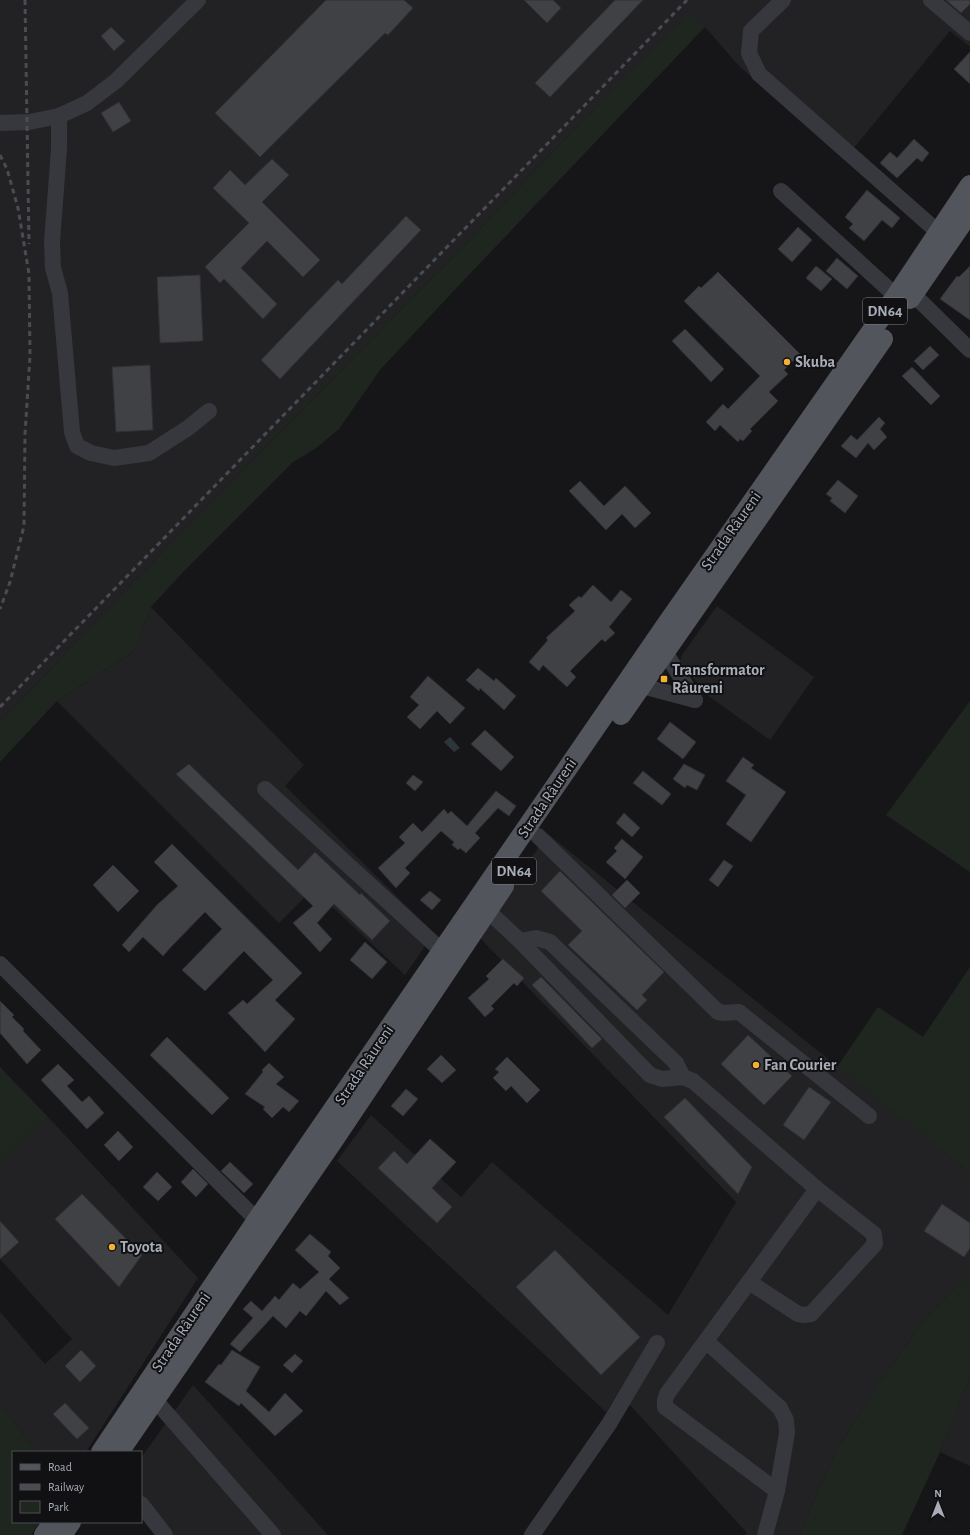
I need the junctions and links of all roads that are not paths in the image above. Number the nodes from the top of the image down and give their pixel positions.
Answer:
1 (198, 0) edge
2 (783, 0) edge
3 (931, 0) edge
4 (970, 33) edge
5 (59, 116) junction
6 (0, 123) edge
7 (970, 185) edge
8 (781, 192) dead end
9 (970, 212) edge
10 (935, 238) junction
11 (905, 295) junction
12 (970, 350) edge
13 (209, 411) dead end
14 (665, 652) junction
15 (642, 686) junction
16 (265, 789) dead end
17 (538, 836) junction
18 (488, 910) junction
19 (520, 941) junction
20 (442, 951) junction
21 (0, 964) edge
22 (682, 1077) junction
23 (869, 1116) dead end
24 (817, 1189) junction
25 (257, 1220) junction
26 (749, 1282) junction
27 (706, 1341) junction
28 (657, 1343) dead end
29 (155, 1400) junction
30 (102, 1451) edge
31 (120, 1451) edge
32 (777, 1491) junction
33 (142, 1505) edge
34 (52, 1523) edge
35 (70, 1523) edge
36 (44, 1535) edge
37 (62, 1535) edge
38 (165, 1535) edge
39 (273, 1535) edge
40 (532, 1535) edge
41 (765, 1535) edge

1 - 5 street
2 - 10 street
3 - 4 street
5 - 6 street
5 - 13 street
7 - 10 main road, Strada Râureni / DN64
8 - 11 street
9 - 11 main road, Strada Râureni / DN64
10 - 11 main road, Strada Râureni / DN64
11 - 12 street
11 - 14 main road, Strada Râureni / DN64
11 - 20 main road, Strada Râureni / DN64
14 - 15 main road, Strada Râureni / DN64
14 - 15 street
15 - 17 main road, Strada Râureni / DN64
16 - 20 street
17 - 18 main road, Strada Râureni / DN64
17 - 23 street
18 - 19 street
18 - 29 main road, Strada Râureni / DN64
19 - 22 street
19 - 22 street
20 - 25 main road, Strada Râureni / DN64
21 - 25 street
22 - 24 street
24 - 26 street
24 - 26 street
25 - 30 main road, Strada Râureni / DN64
26 - 27 street
27 - 32 street
27 - 32 street
28 - 40 street
29 - 31 main road, Strada Râureni / DN64
29 - 39 street
32 - 41 street
33 - 38 street
34 - 36 main road
35 - 37 main road

